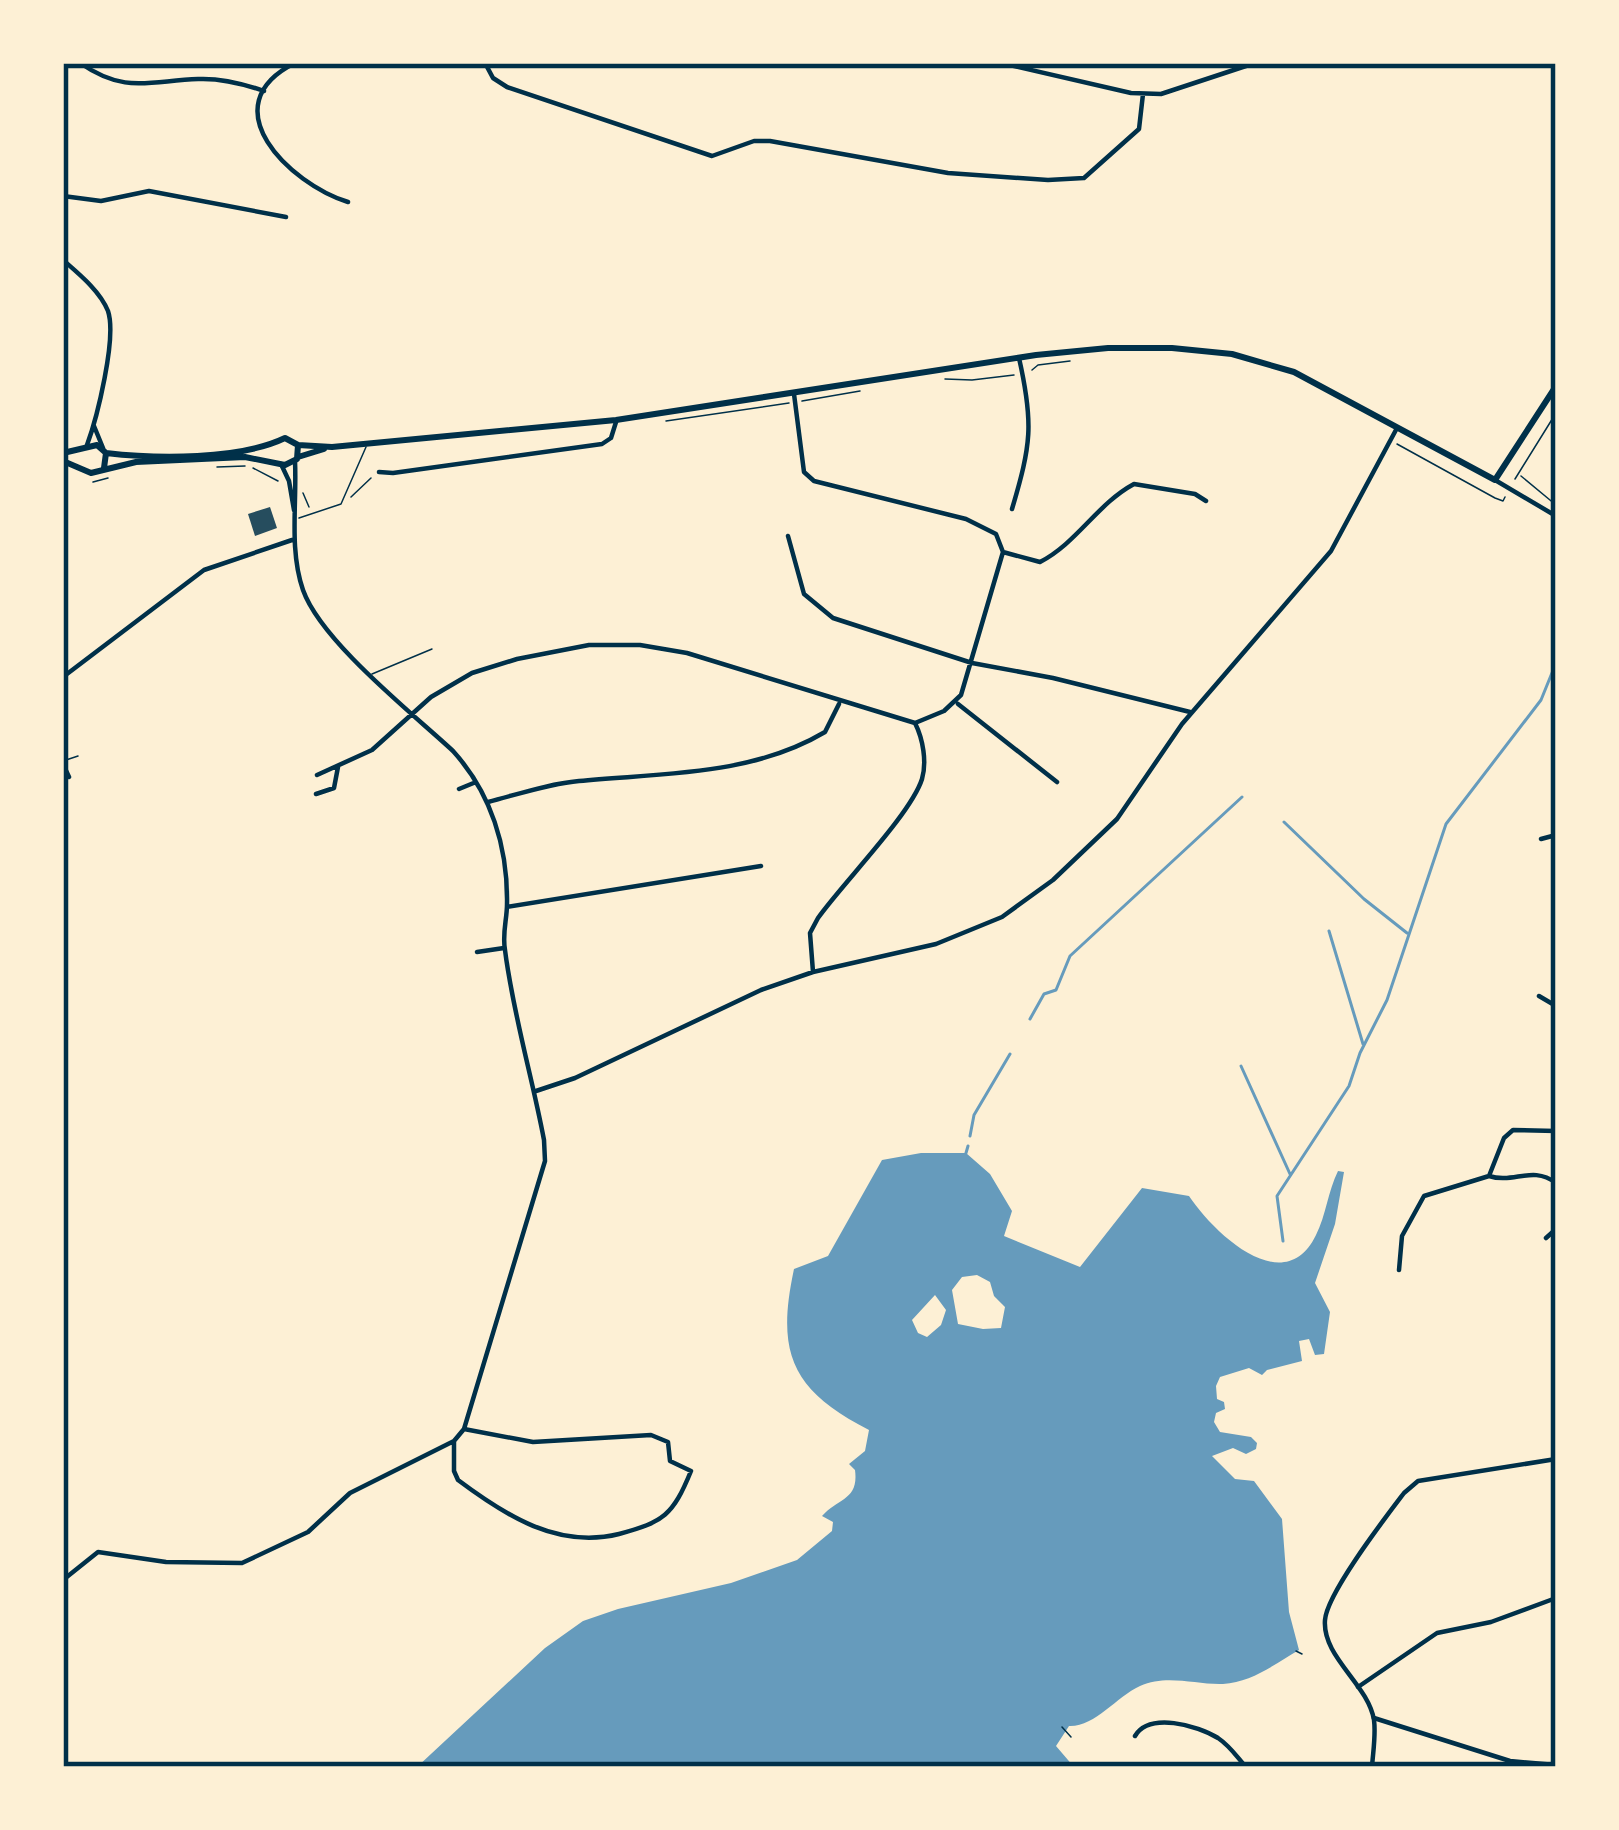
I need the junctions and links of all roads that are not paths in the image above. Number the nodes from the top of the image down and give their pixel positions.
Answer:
1 (80, 63) edge
2 (296, 63) edge
3 (485, 63) edge
4 (1001, 63) edge
5 (1255, 63) edge
6 (264, 91) junction
7 (1143, 94) junction
8 (63, 196) edge
9 (348, 202) dead end
10 (286, 217) dead end
11 (63, 260) edge
12 (1019, 358) junction
13 (1556, 386) edge
14 (794, 398) junction
15 (616, 420) junction
16 (94, 426) junction
17 (1396, 428) junction
18 (275, 442) junction
19 (367, 444) junction
20 (298, 445) junction
21 (332, 447) junction
22 (84, 448) junction
23 (104, 451) junction
24 (63, 457) edge
25 (297, 459) junction
26 (279, 462) junction
27 (79, 465) junction
28 (104, 468) junction
29 (379, 472) road end
30 (1495, 480) junction
31 (1206, 501) dead end
32 (1012, 509) dead end
33 (1556, 516) edge
34 (296, 519) junction
35 (788, 536) dead end
36 (294, 540) junction
37 (1003, 552) junction
38 (432, 649) dead end
39 (972, 663) junction
40 (372, 674) junction
41 (63, 677) edge
42 (839, 702) junction
43 (956, 703) junction
44 (1192, 713) junction
45 (414, 714) junction
46 (915, 723) junction
47 (78, 756) dead end
48 (63, 763) edge
49 (338, 767) junction
50 (317, 775) dead end
51 (68, 777) dead end
52 (477, 781) junction
53 (1057, 782) dead end
54 (459, 789) dead end
55 (316, 794) dead end
56 (488, 802) junction
57 (1556, 835) edge
58 (1541, 839) dead end
59 (761, 866) dead end
60 (507, 907) junction
61 (504, 948) junction
62 (477, 952) dead end
63 (813, 972) junction
64 (1539, 996) dead end
65 (1556, 1006) edge
66 (535, 1091) junction
67 (1556, 1132) edge
68 (1489, 1176) junction
69 (1556, 1183) edge
70 (1556, 1229) edge
71 (1546, 1238) dead end
72 (1399, 1270) dead end
73 (464, 1429) junction
74 (454, 1441) junction
75 (1556, 1459) edge
76 (63, 1580) edge
77 (1556, 1598) edge
78 (1358, 1687) junction
79 (1374, 1718) junction
80 (1135, 1736) dead end
81 (1556, 1765) edge
82 (1246, 1767) edge
83 (1372, 1767) edge

1 - 6 street
2 - 6 street
3 - 7 street
4 - 7 street
5 - 7 street
6 - 9 street
8 - 10 street
11 - 16 street
12 - 14 main road
12 - 17 main road
12 - 32 street
13 - 30 main road
14 - 15 main road
14 - 37 street
15 - 19 main road
15 - 29 street
16 - 22 street
16 - 23 street
17 - 30 main road
17 - 44 street
18 - 20 main road
18 - 23 main road
18 - 26 main road
19 - 21 main road
19 - 34 lane
20 - 21 main road
20 - 25 main road
21 - 25 main road
22 - 23 main road
22 - 24 main road
22 - 27 main road
23 - 28 main road
24 - 27 main road
25 - 26 main road
25 - 34 street
26 - 28 main road
26 - 34 street
27 - 28 main road
30 - 33 street
31 - 37 street
34 - 36 street
35 - 39 street
36 - 40 street
36 - 41 street
37 - 39 street
38 - 40 lane
39 - 43 street
39 - 44 street
40 - 45 street
42 - 45 street
42 - 46 street
42 - 56 street
43 - 46 street
43 - 53 street
44 - 63 street
45 - 49 street
45 - 52 street
46 - 63 street
47 - 48 lane
48 - 51 street
49 - 50 street
49 - 55 street
52 - 54 street
52 - 56 street
56 - 60 street
57 - 58 street
59 - 60 street
60 - 61 street
61 - 62 street
61 - 66 street
63 - 66 street
64 - 65 street
66 - 73 street
67 - 68 street
68 - 69 street
68 - 72 street
70 - 71 street
73 - 74 street
73 - 74 street
74 - 76 street
75 - 78 street
77 - 78 street
78 - 79 street
79 - 81 street
79 - 83 street
80 - 82 street

